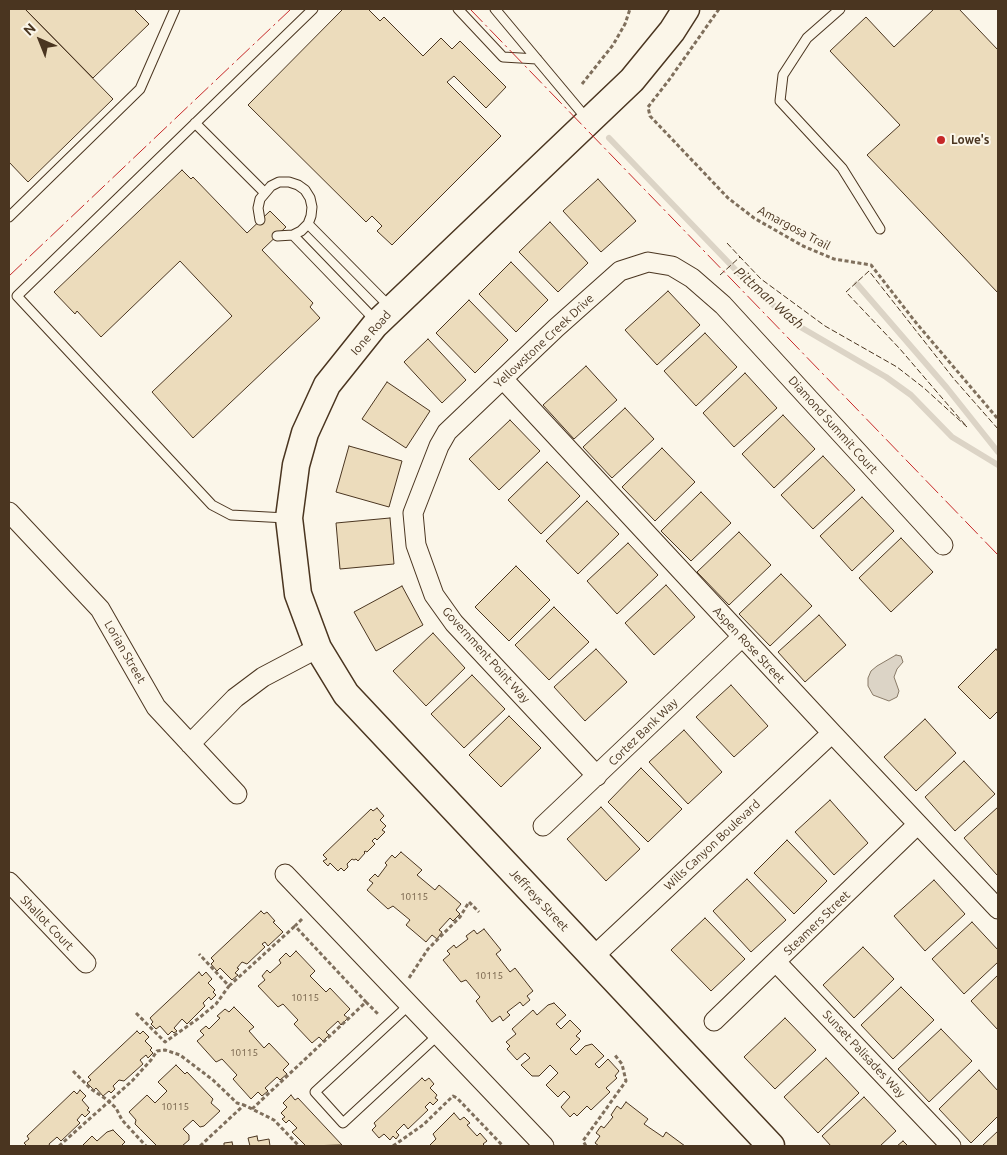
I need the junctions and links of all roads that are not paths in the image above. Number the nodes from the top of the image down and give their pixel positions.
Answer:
1 (175, 9) edge
2 (313, 9) edge
3 (458, 9) edge
4 (495, 9) edge
5 (686, 9) edge
6 (840, 9) edge
7 (537, 59) junction
8 (589, 122) junction
9 (196, 123) junction
10 (264, 192) junction
11 (9, 217) edge
12 (260, 220) dead end
13 (308, 224) junction
14 (880, 229) dead end
15 (293, 235) junction
16 (277, 236) dead end
17 (723, 305) joint
18 (385, 316) junction
19 (503, 379) junction
20 (9, 512) edge
21 (413, 513) joint
22 (289, 518) junction
23 (943, 545) dead end
24 (742, 637) junction
25 (318, 648) junction
26 (832, 734) junction
27 (190, 744) junction
28 (597, 776) junction
29 (237, 794) dead end
30 (918, 824) junction
31 (543, 826) dead end
32 (286, 874) dead end
33 (9, 882) edge
34 (998, 909) edge
35 (593, 957) junction
36 (776, 962) junction
37 (86, 963) dead end
38 (409, 1005) junction
39 (714, 1021) dead end
40 (438, 1035) junction
41 (544, 1146) edge
42 (770, 1146) edge
43 (951, 1146) edge

1 - 11 lane
2 - 9 lane
3 - 7 lane
4 - 7 lane
5 - 8 street, Ione Road
6 - 14 lane
7 - 8 lane
8 - 18 street, Ione Road
9 - 10 lane
9 - 22 lane
10 - 12 lane
10 - 13 lane
13 - 15 lane
13 - 18 lane
15 - 16 lane
15 - 18 lane
17 - 19 street, Yellowstone Creek Drive
17 - 23 street, Diamond Summit Court
18 - 22 street, Ione Road
19 - 21 street, Yellowstone Creek Drive
19 - 24 street, Aspen Rose Street
20 - 27 street, Lorian Street
21 - 28 street, Government Point Way
22 - 25 street, Ione Road
24 - 26 street, Aspen Rose Street
24 - 28 street, Cortez Bank Way
25 - 27 street
25 - 35 street, Jeffreys Street
26 - 30 street, Aspen Rose Street
26 - 35 street, Wills Canyon Boulevard
27 - 29 street, Lorian Street
28 - 31 street, Cortez Bank Way
30 - 34 street, Aspen Rose Street
30 - 36 street, Steamers Street
32 - 38 street
33 - 37 street, Shallot Court
35 - 42 street, Jeffreys Street
36 - 39 street, Steamers Street
36 - 43 street, Sunset Palisades Way
38 - 40 street
38 - 40 lane
40 - 41 street

